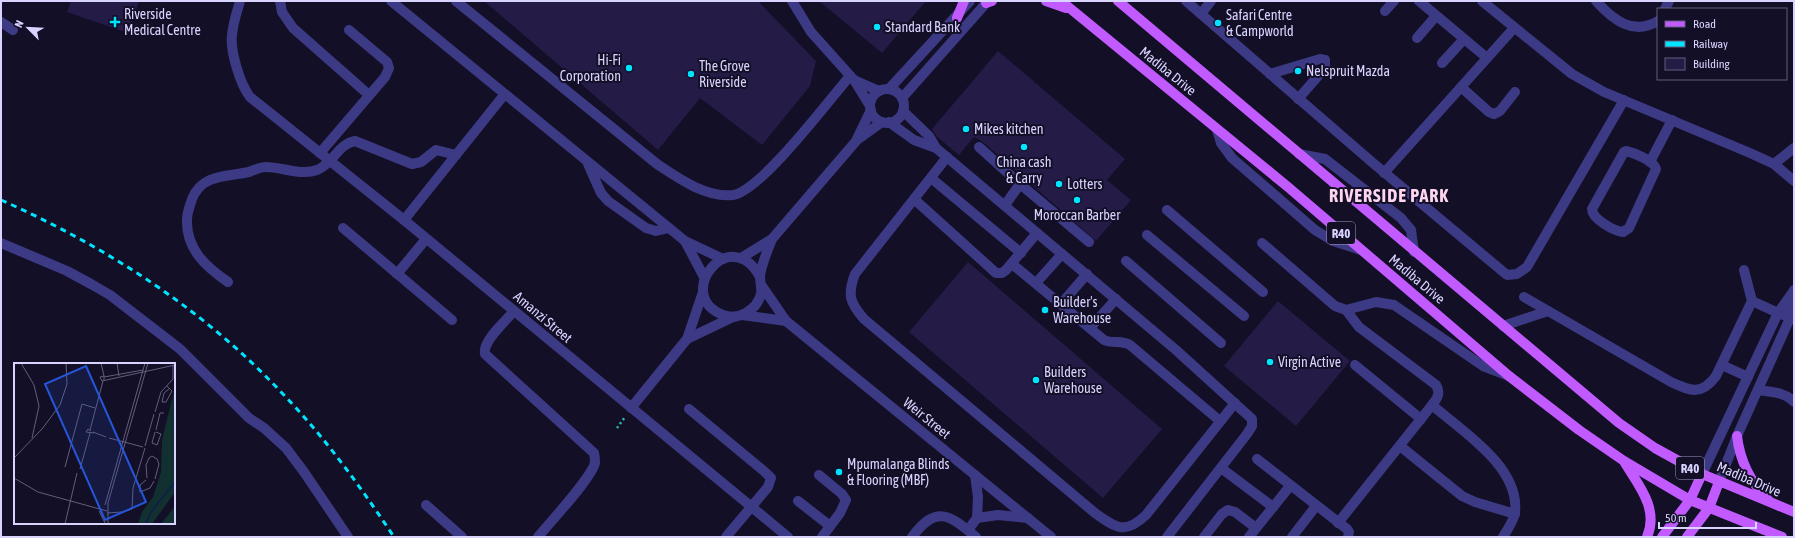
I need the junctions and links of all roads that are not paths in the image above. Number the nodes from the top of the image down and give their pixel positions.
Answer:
1 (240, 1) edge
2 (280, 1) edge
3 (391, 1) edge
4 (456, 1) edge
5 (792, 1) edge
6 (964, 1) edge
7 (970, 1) edge
8 (1046, 1) edge
9 (1061, 1) edge
10 (1118, 1) edge
11 (1186, 1) edge
12 (1212, 1) edge
13 (1394, 1) edge
14 (1419, 1) edge
15 (1482, 1) edge
16 (1596, 1) edge
17 (989, 2) edge
18 (1072, 10) junction
19 (1385, 11) dead end
20 (1201, 14) junction
21 (1436, 16) junction
22 (957, 18) junction
23 (1, 22) edge
24 (1657, 22) edge
25 (1514, 28) junction
26 (13, 30) dead end
27 (349, 30) dead end
28 (1417, 38) dead end
29 (1464, 39) junction
30 (1487, 58) junction
31 (1442, 63) dead end
32 (1270, 74) junction
33 (852, 78) junction
34 (1461, 87) junction
35 (884, 90) junction
36 (1515, 92) dead end
37 (369, 95) junction
38 (504, 95) junction
39 (902, 98) junction
40 (1298, 99) junction
41 (1624, 100) junction
42 (871, 108) junction
43 (903, 111) junction
44 (1672, 120) junction
45 (885, 122) junction
46 (1217, 130) junction
47 (857, 140) junction
48 (978, 147) dead end
49 (936, 148) junction
50 (1794, 148) edge
51 (320, 153) junction
52 (1299, 154) junction
53 (456, 155) junction
54 (947, 157) junction
55 (330, 162) junction
56 (587, 162) junction
57 (1650, 162) junction
58 (1774, 164) junction
59 (1384, 173) junction
60 (931, 178) junction
61 (1794, 181) edge
62 (1020, 184) junction
63 (914, 199) junction
64 (1005, 205) junction
65 (1167, 210) dead end
66 (404, 220) junction
67 (343, 228) dead end
68 (669, 228) junction
69 (1037, 233) junction
70 (1147, 235) dead end
71 (772, 238) junction
72 (426, 239) junction
73 (685, 241) junction
74 (1089, 242) dead end
75 (1, 243) edge
76 (1262, 243) dead end
77 (1361, 250) junction
78 (1414, 252) junction
79 (1021, 253) junction
80 (1062, 254) junction
81 (723, 258) junction
82 (741, 258) junction
83 (1126, 261) dead end
84 (1012, 264) junction
85 (1744, 270) dead end
86 (397, 274) junction
87 (1086, 274) junction
88 (704, 277) junction
89 (761, 281) junction
90 (228, 282) dead end
91 (1036, 283) junction
92 (1794, 290) edge
93 (703, 292) junction
94 (1263, 292) dead end
95 (1524, 297) dead end
96 (1116, 299) junction
97 (1752, 301) junction
98 (1060, 304) junction
99 (1346, 310) junction
100 (1548, 311) junction
101 (514, 312) junction
102 (1778, 313) junction
103 (738, 316) junction
104 (1244, 316) dead end
105 (1792, 319) edge
106 (452, 320) dead end
107 (786, 321) junction
108 (1504, 326) junction
109 (1090, 328) junction
110 (687, 339) junction
111 (1221, 343) dead end
112 (1355, 365) dead end
113 (1722, 365) junction
114 (1509, 376) junction
115 (1748, 377) junction
116 (1758, 390) junction
117 (1235, 402) junction
118 (1794, 402) edge
119 (1432, 405) junction
120 (631, 408) junction
121 (689, 409) dead end
122 (1421, 419) junction
123 (1220, 421) junction
124 (1737, 436) junction
125 (1400, 446) junction
126 (1257, 459) dead end
127 (1624, 461) junction
128 (1221, 468) junction
129 (1702, 474) junction
130 (819, 475) dead end
131 (975, 475) junction
132 (1719, 482) junction
133 (1290, 486) junction
134 (1690, 500) junction
135 (798, 501) dead end
136 (1771, 503) junction
137 (426, 505) dead end
138 (1316, 506) junction
139 (750, 507) junction
140 (1273, 507) junction
141 (1708, 508) junction
142 (1794, 512) edge
143 (1515, 514) junction
144 (977, 518) junction
145 (1028, 518) junction
146 (1338, 523) junction
147 (830, 526) junction
148 (1256, 528) junction
149 (972, 534) edge
150 (348, 537) edge
151 (462, 537) edge
152 (538, 537) edge
153 (726, 537) edge
154 (788, 537) edge
155 (822, 537) edge
156 (912, 537) edge
157 (1051, 537) edge
158 (1167, 537) edge
159 (1204, 537) edge
160 (1249, 537) edge
161 (1292, 537) edge
162 (1348, 537) edge
163 (1502, 537) edge
164 (1647, 537) edge
165 (1662, 537) edge
166 (1687, 537) edge
167 (1782, 537) edge

1 - 51 street, Amanzi Street
2 - 37 street
3 - 38 street
4 - 33 street
5 - 33 street
6 - 22 main road
7 - 22 street
8 - 18 main road
9 - 18 main road, Madiba Drive / R40
10 - 52 main road, Madiba Drive / R40
11 - 20 street
12 - 20 street
13 - 19 street
14 - 21 street
15 - 25 street
16 - 24 street
17 - 39 street
18 - 46 main road, Madiba Drive / R40
20 - 32 street
21 - 28 street
21 - 29 street
22 - 35 street
23 - 26 street
25 - 30 street
25 - 41 street
27 - 37 street
29 - 30 street
29 - 31 street
30 - 34 street
32 - 40 street
32 - 40 street
33 - 35 street
33 - 42 street
34 - 36 street
34 - 59 street
35 - 39 street
35 - 42 street
37 - 51 street
38 - 53 street
38 - 56 street
39 - 43 street
40 - 59 street
41 - 44 street
41 - 59 street
42 - 45 street
42 - 47 street
43 - 45 street
43 - 49 street
44 - 57 street
44 - 58 street
45 - 47 street
45 - 49 street
46 - 77 main road, Madiba Drive / R40
46 - 77 street
47 - 71 street
48 - 62 street
49 - 54 street
50 - 58 street
51 - 55 street, Amanzi Street
52 - 78 main road, Madiba Drive / R40
52 - 78 street
53 - 55 street
53 - 66 street
54 - 60 street
54 - 64 street
55 - 66 street, Amanzi Street
55 - 90 street
56 - 68 street
56 - 68 street
57 - 57 street
58 - 61 street
60 - 63 street
60 - 79 street
62 - 64 street
62 - 74 street
63 - 84 street
63 - 123 street
64 - 69 street
65 - 94 street
66 - 72 street, Amanzi Street
67 - 86 street
68 - 73 street
69 - 79 street
69 - 80 street
70 - 104 street
71 - 82 street
71 - 89 street
72 - 86 street
72 - 101 street, Amanzi Street
73 - 81 street
73 - 88 street
75 - 150 street
76 - 99 street
77 - 114 main road, Madiba Drive / R40
78 - 108 main road, Madiba Drive / R40
79 - 84 street
80 - 87 street
80 - 91 street
81 - 82 street
81 - 88 street
82 - 89 street
83 - 111 street
84 - 91 street
85 - 97 street
86 - 106 street
87 - 96 street
87 - 98 street
88 - 93 street
89 - 103 street
89 - 107 street, Weir Street
91 - 98 street
92 - 102 street
92 - 105 street
93 - 103 street
93 - 110 street
95 - 100 street
96 - 109 street
96 - 117 street
97 - 102 street
97 - 113 street
98 - 109 street
99 - 114 street
99 - 119 street
100 - 108 street
100 - 113 street
101 - 120 street, Amanzi Street
101 - 152 street
102 - 105 street
102 - 115 street
103 - 107 street
103 - 110 street
105 - 116 street
107 - 131 street, Weir Street
108 - 129 main road, Madiba Drive / R40
109 - 123 street
110 - 120 street
112 - 122 street
113 - 115 street
114 - 127 main road, Madiba Drive / R40
115 - 129 street
116 - 118 street
116 - 124 street
117 - 123 street
117 - 128 street
119 - 122 street
119 - 143 street
120 - 139 street, Amanzi Street
121 - 139 street
122 - 125 street
124 - 132 street
124 - 136 main road
125 - 143 street
125 - 146 street
126 - 133 street
127 - 134 main road, Madiba Drive / R40
127 - 164 main road
128 - 140 street
128 - 158 street
129 - 132 main road, Madiba Drive / R40
129 - 134 main road
130 - 147 street
131 - 144 street
131 - 145 street, Weir Street
132 - 136 main road, Madiba Drive / R40
132 - 141 main road
133 - 138 street
133 - 140 street
134 - 141 main road, Madiba Drive / R40
134 - 165 main road
135 - 147 street
136 - 142 main road, Madiba Drive / R40
137 - 151 street
138 - 146 street
138 - 161 street
139 - 153 street
139 - 154 street, Amanzi Street
140 - 148 street
141 - 166 main road
141 - 167 main road, Madiba Drive / R40
143 - 163 street
144 - 145 street
144 - 149 street
145 - 157 street, Weir Street
146 - 162 street
147 - 155 street
148 - 159 street
148 - 160 street
149 - 156 street

